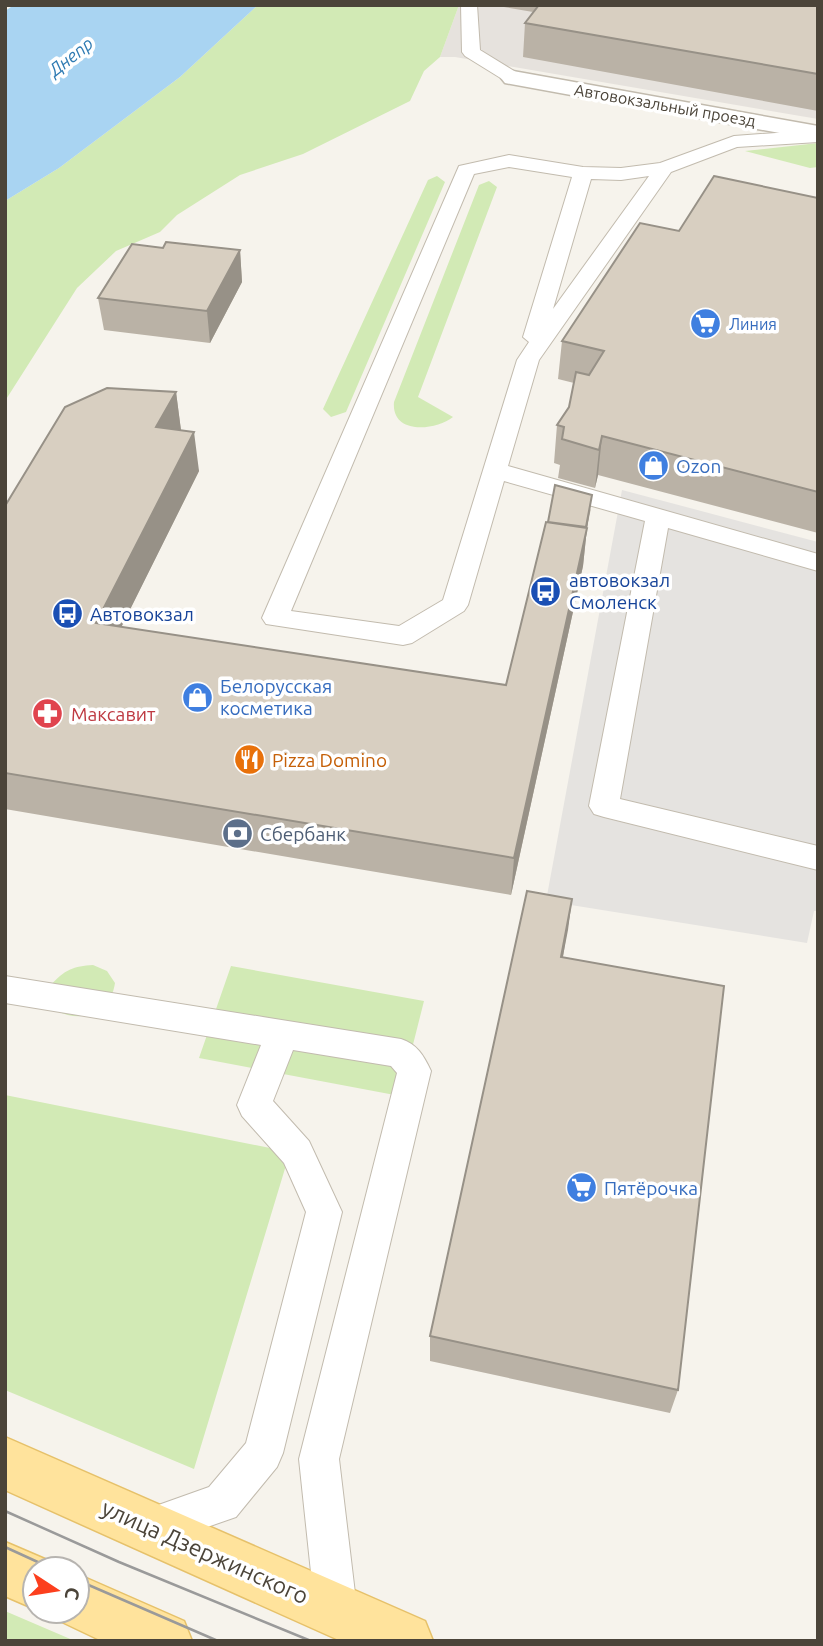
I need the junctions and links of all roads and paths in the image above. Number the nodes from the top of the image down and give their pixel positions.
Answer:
1 (469, 5) edge
2 (513, 78) joint
3 (818, 135) edge
4 (664, 168) junction
5 (583, 173) junction
6 (528, 359) junction
7 (494, 470) junction
8 (657, 517) junction
9 (818, 563) edge
10 (818, 858) edge
11 (5, 989) edge
12 (283, 1032) junction
13 (5, 1463) edge
14 (150, 1527) junction
15 (91, 1607) edge
16 (336, 1610) junction
17 (164, 1641) edge
18 (405, 1641) edge

1 - 2 lane
2 - 3 street, Автовокзальный проезд
3 - 4 lane
4 - 5 lane
4 - 6 lane
5 - 6 lane
5 - 7 lane
6 - 7 lane
7 - 8 lane
8 - 9 lane
8 - 10 lane
11 - 12 lane
12 - 14 lane
12 - 16 lane
13 - 14 main road, улица Дзержинского
14 - 16 main road, улица Дзержинского
15 - 17 main road
16 - 18 main road, улица Дзержинского

